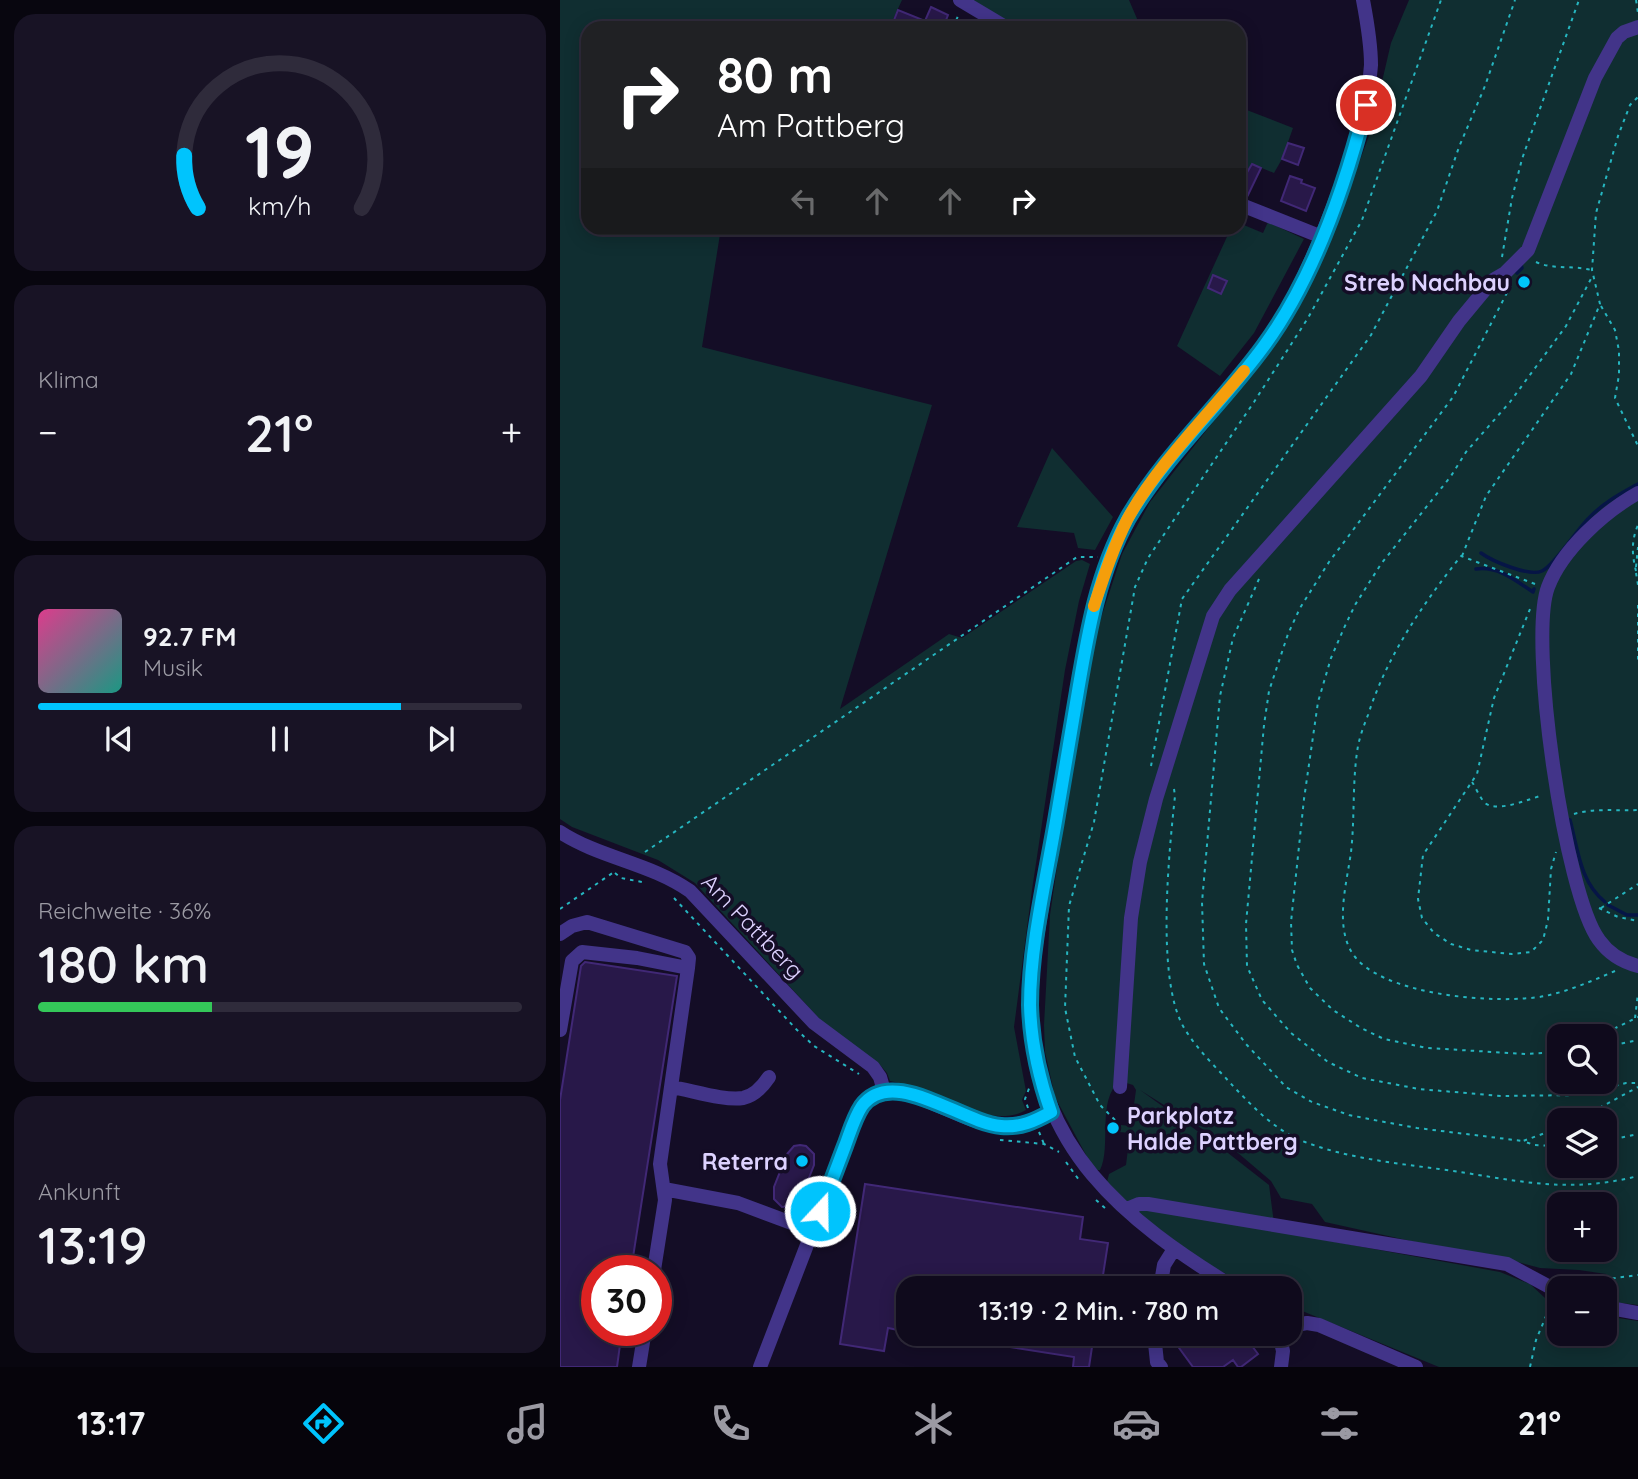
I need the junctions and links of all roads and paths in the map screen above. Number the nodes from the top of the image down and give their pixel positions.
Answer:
1 (960, 0) edge
2 (1363, 0) edge
3 (1441, 0) edge
4 (1515, 0) edge
5 (1578, 0) edge
6 (1636, 0) edge
7 (1638, 18) edge
8 (995, 21) edge
9 (1638, 27) edge
10 (1638, 97) edge
11 (1246, 207) edge
12 (1322, 237) junction
13 (1513, 260) junction
14 (1592, 270) junction
15 (1593, 275) junction
16 (1600, 303) junction
17 (1638, 446) edge
18 (1638, 493) edge
19 (1638, 524) edge
20 (1638, 547) edge
21 (1461, 556) junction
22 (1108, 561) junction
23 (1636, 571) junction
24 (1261, 574) dead end
25 (1638, 585) edge
26 (1548, 588) junction
27 (1532, 603) dead end
28 (1638, 605) edge
29 (1638, 662) edge
30 (1158, 773) junction
31 (1472, 782) junction
32 (1558, 792) junction
33 (1638, 810) edge
34 (1562, 817) junction
35 (560, 832) edge
36 (1565, 836) junction
37 (630, 862) junction
38 (653, 884) dead end
39 (1638, 884) edge
40 (667, 891) dead end
41 (560, 909) edge
42 (1638, 921) edge
43 (560, 934) edge
44 (1635, 965) edge
45 (688, 968) junction
46 (1638, 993) edge
47 (1636, 1018) edge
48 (1617, 1027) edge
49 (560, 1030) edge
50 (1638, 1040) edge
51 (1617, 1044) edge
52 (1547, 1053) edge
53 (769, 1077) dead end
54 (1638, 1085) edge
55 (1030, 1086) dead end
56 (671, 1087) junction
57 (1120, 1087) dead end
58 (882, 1092) junction
59 (1598, 1108) edge
60 (1051, 1112) junction
61 (1115, 1120) dead end
62 (1034, 1121) junction
63 (1547, 1132) edge
64 (1638, 1134) edge
65 (1617, 1138) edge
66 (1523, 1141) junction
67 (1044, 1144) dead end
68 (1547, 1146) edge
69 (1638, 1176) edge
70 (664, 1189) junction
71 (1126, 1209) junction
72 (813, 1231) junction
73 (1174, 1249) junction
74 (657, 1255) edge
75 (1638, 1275) edge
76 (1162, 1276) edge
77 (1215, 1276) edge
78 (1617, 1278) edge
79 (1547, 1286) edge
80 (1617, 1309) edge
81 (1547, 1313) edge
82 (1638, 1313) edge
83 (1302, 1324) edge
84 (642, 1346) edge
85 (1155, 1346) edge
86 (1282, 1346) edge
87 (639, 1367) edge
88 (760, 1367) edge
89 (1161, 1367) edge
90 (1281, 1367) edge
91 (1416, 1367) edge
92 (1530, 1367) edge

1 - 8 street
2 - 12 street
3 - 61 path
4 - 30 path
5 - 13 path
6 - 7 path
9 - 13 street
10 - 14 path
11 - 12 street
12 - 22 street
13 - 14 path
13 - 30 street
13 - 54 path
14 - 15 path
15 - 16 path
15 - 52 path
16 - 17 path
16 - 21 path
18 - 26 street
19 - 23 path
20 - 23 path
21 - 26 path
21 - 44 path
22 - 37 path
22 - 60 street
23 - 25 path
24 - 66 path
26 - 32 street
27 - 31 path
28 - 29 path
30 - 57 street
30 - 69 path
31 - 32 path
31 - 36 path
32 - 34 street
33 - 34 path
34 - 36 street
35 - 37 street, Am Pattberg
36 - 44 street
37 - 58 street, Am Pattberg
38 - 41 path
39 - 42 path
40 - 58 path
43 - 45 street
45 - 49 street
45 - 56 street
46 - 47 path
47 - 48 path
50 - 51 path
53 - 56 street
54 - 59 path
55 - 62 path
56 - 70 street
58 - 62 street
58 - 72 street
60 - 62 street
60 - 71 street
62 - 67 path
63 - 66 path
64 - 65 path
66 - 68 path
70 - 72 street
70 - 74 street
71 - 73 street
71 - 79 street
72 - 88 street
73 - 76 street
73 - 77 street
75 - 78 path
80 - 82 street
81 - 92 path
83 - 91 street
84 - 87 street
85 - 89 street
86 - 90 street

